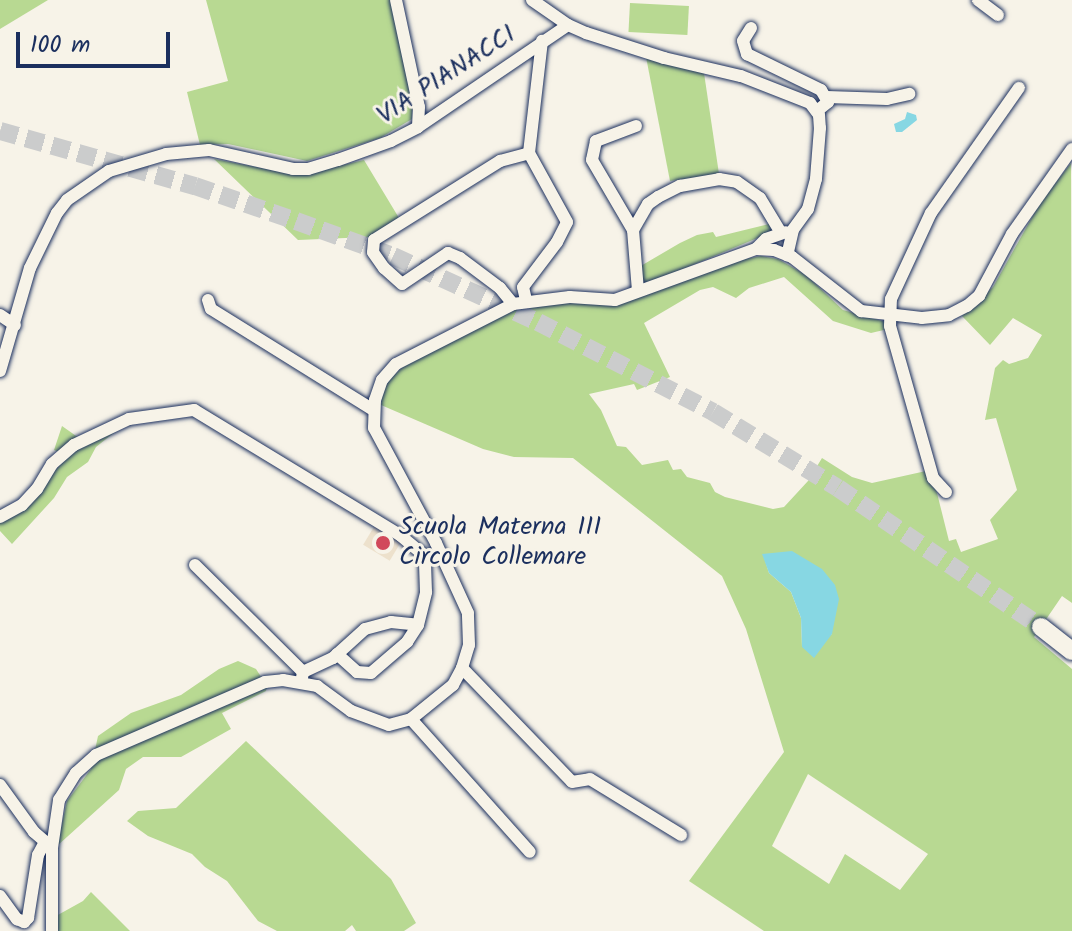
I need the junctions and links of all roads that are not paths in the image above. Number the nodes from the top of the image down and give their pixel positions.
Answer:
1 (396, 0) edge
2 (532, 0) edge
3 (978, 0) edge
4 (998, 15) dead end
5 (568, 25) junction
6 (751, 28) dead end
7 (542, 41) junction
8 (1019, 88) dead end
9 (909, 94) dead end
10 (827, 97) junction
11 (817, 111) junction
12 (636, 126) dead end
13 (418, 127) junction
14 (1072, 149) edge
15 (529, 153) junction
16 (633, 230) junction
17 (787, 232) junction
18 (756, 249) junction
19 (787, 255) junction
20 (638, 291) junction
21 (208, 300) dead end
22 (520, 302) junction
23 (0, 315) edge
24 (888, 315) junction
25 (15, 325) junction
26 (0, 371) edge
27 (373, 410) junction
28 (946, 492) dead end
29 (0, 517) edge
30 (425, 556) junction
31 (443, 556) junction
32 (195, 565) dead end
33 (418, 625) junction
34 (1041, 627) tunnel mouth
35 (1070, 649) edge
36 (337, 654) junction
37 (462, 668) junction
38 (302, 677) junction
39 (411, 719) junction
40 (0, 785) edge
41 (681, 835) dead end
42 (49, 845) junction
43 (530, 852) dead end
44 (0, 896) edge
45 (52, 931) edge

1 - 13 street
2 - 5 street
3 - 4 street
5 - 7 street, VIA PIANACCI
5 - 11 street
6 - 10 street
7 - 13 street, VIA PIANACCI
7 - 15 street
8 - 24 street
9 - 10 street
10 - 11 street
11 - 17 street
12 - 16 street
13 - 25 street, VIA PIANACCI
14 - 24 street
15 - 22 street
15 - 22 street
16 - 17 street
16 - 20 street
17 - 18 street
17 - 19 street
18 - 19 street
18 - 20 street
19 - 24 street
20 - 22 street
21 - 27 street
22 - 27 street
23 - 25 street
24 - 28 street
25 - 26 street, VIA PIANACCI
27 - 31 street
29 - 30 street
30 - 31 street
30 - 33 street
31 - 37 street
32 - 38 street
33 - 36 street
33 - 36 street
34 - 35 highway
36 - 38 street
37 - 39 street
37 - 41 street
38 - 39 street
38 - 42 street
39 - 43 street
40 - 42 street
42 - 44 street
42 - 45 street

